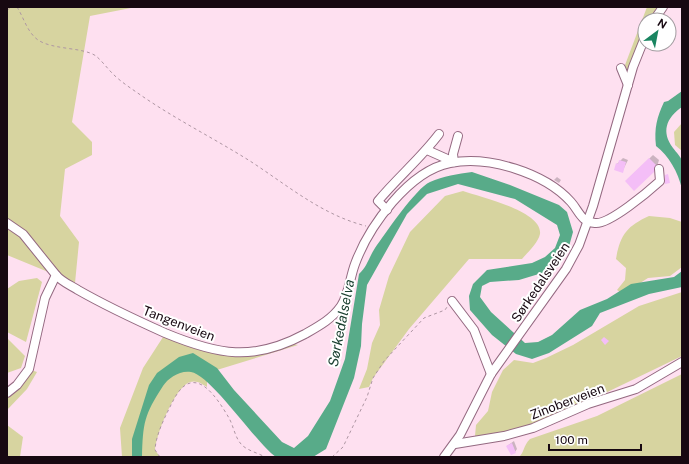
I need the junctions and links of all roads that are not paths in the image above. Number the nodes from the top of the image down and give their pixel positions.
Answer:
1 (640, 52) edge
2 (621, 68) dead end
3 (628, 84) junction
4 (439, 134) dead end
5 (458, 136) dead end
6 (427, 150) junction
7 (454, 162) junction
8 (659, 168) dead end
9 (387, 210) junction
10 (588, 222) junction
11 (7, 223) edge
12 (56, 275) junction
13 (452, 301) road end
14 (682, 362) edge
15 (491, 374) junction
16 (7, 393) edge
17 (455, 444) junction
18 (444, 457) edge

1 - 3 street, Sørkedalsveien
2 - 3 street
3 - 10 street, Sørkedalsveien
4 - 6 street
5 - 7 street
6 - 7 street
6 - 9 street
7 - 9 street, Tangenveien
7 - 10 street, Tangenveien
8 - 10 street
9 - 12 street, Tangenveien
10 - 15 street, Sørkedalsveien
11 - 12 street, Tangenveien
12 - 16 street
13 - 15 street
14 - 17 street, Zinoberveien
15 - 17 street, Sørkedalsveien
17 - 18 street, Sørkedalsveien

